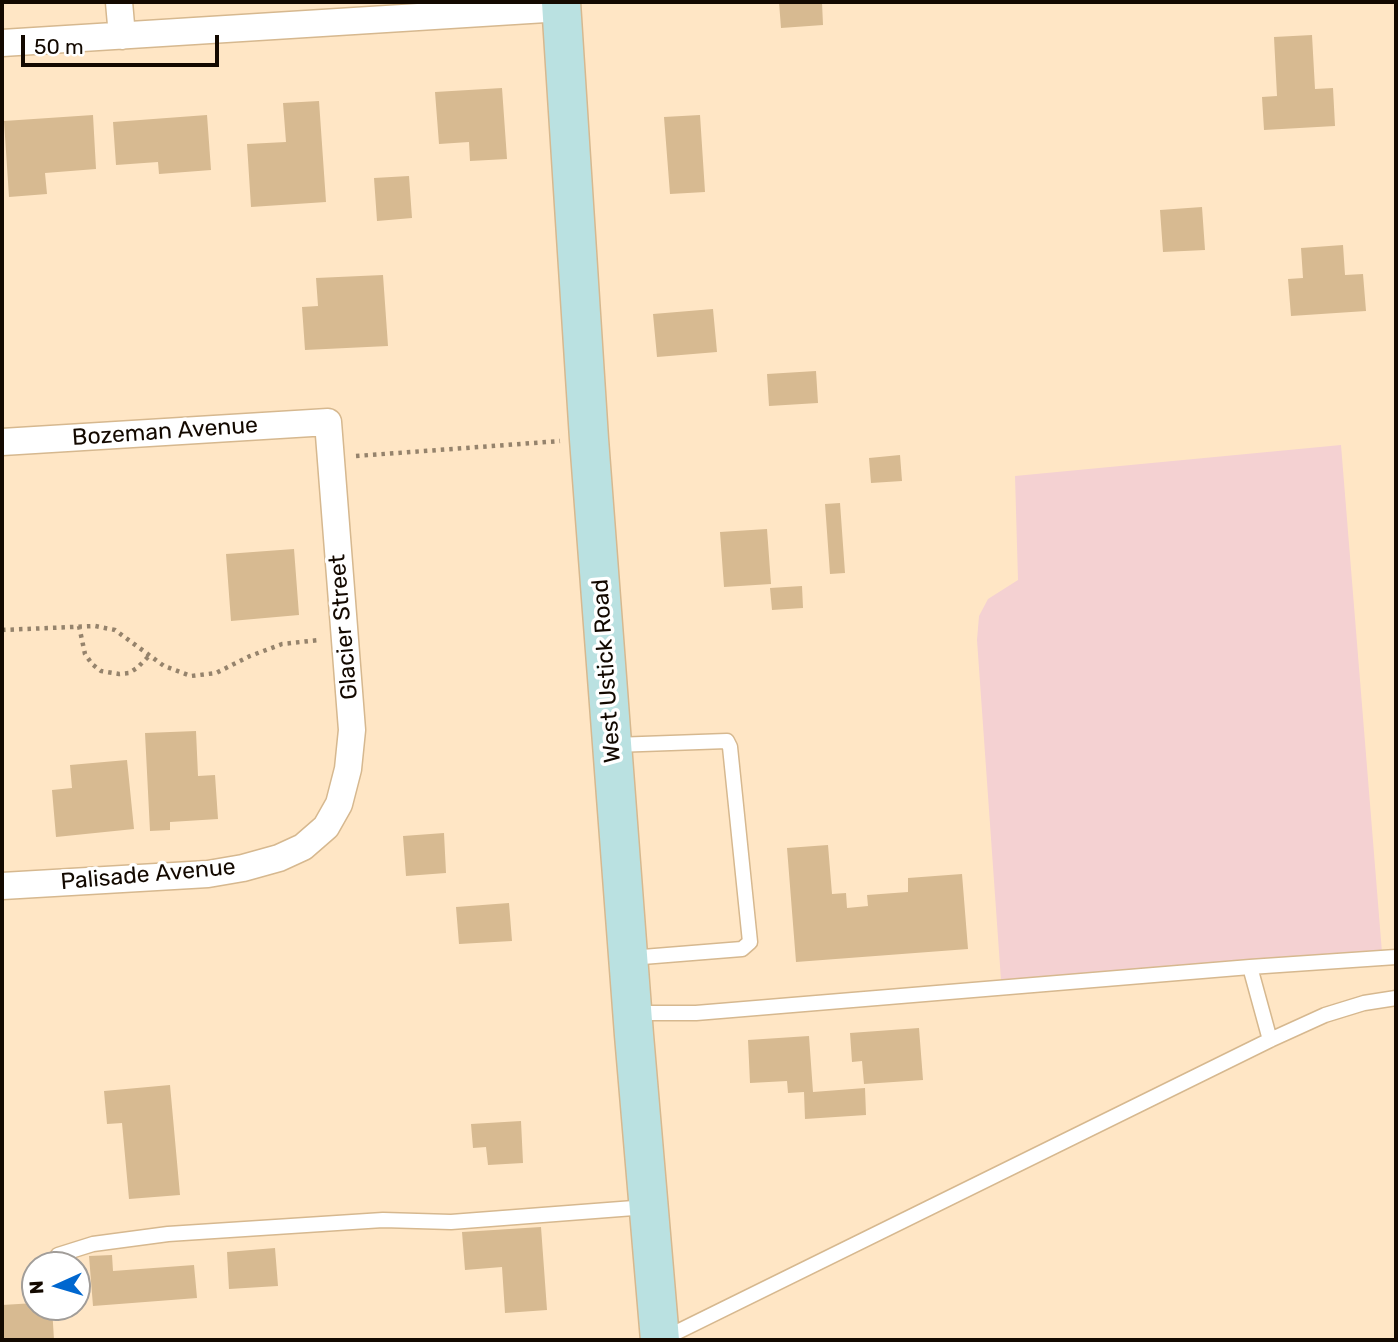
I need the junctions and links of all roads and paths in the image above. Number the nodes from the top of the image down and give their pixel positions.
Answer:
1 (120, 2) edge
2 (561, 5) edge
3 (122, 36) junction
4 (2, 43) edge
5 (328, 422) joint
6 (589, 439) junction
7 (2, 442) edge
8 (330, 458) junction
9 (79, 626) junction
10 (2, 630) edge
11 (345, 638) junction
12 (150, 655) junction
13 (612, 745) junction
14 (326, 827) joint
15 (2, 886) edge
16 (1396, 957) edge
17 (629, 958) junction
18 (1250, 967) junction
19 (1396, 998) edge
20 (634, 1013) junction
21 (1270, 1040) junction
22 (649, 1207) junction
23 (71, 1251) edge
24 (660, 1340) edge

1 - 3 street
2 - 3 street
2 - 6 main road, West Ustick Road
3 - 4 street
5 - 7 street, Bozeman Avenue
5 - 8 street, Glacier Street
6 - 8 path
6 - 13 main road, West Ustick Road
8 - 11 street, Glacier Street
9 - 10 path
9 - 12 path
9 - 12 path
11 - 12 path
11 - 14 street, Glacier Street
13 - 17 main road, West Ustick Road
13 - 17 lane
14 - 15 street, Palisade Avenue
16 - 18 lane
17 - 20 main road, West Ustick Road
18 - 20 lane
18 - 21 lane
19 - 21 lane
20 - 22 main road, West Ustick Road
21 - 24 lane
22 - 23 lane
22 - 24 main road, West Ustick Road

